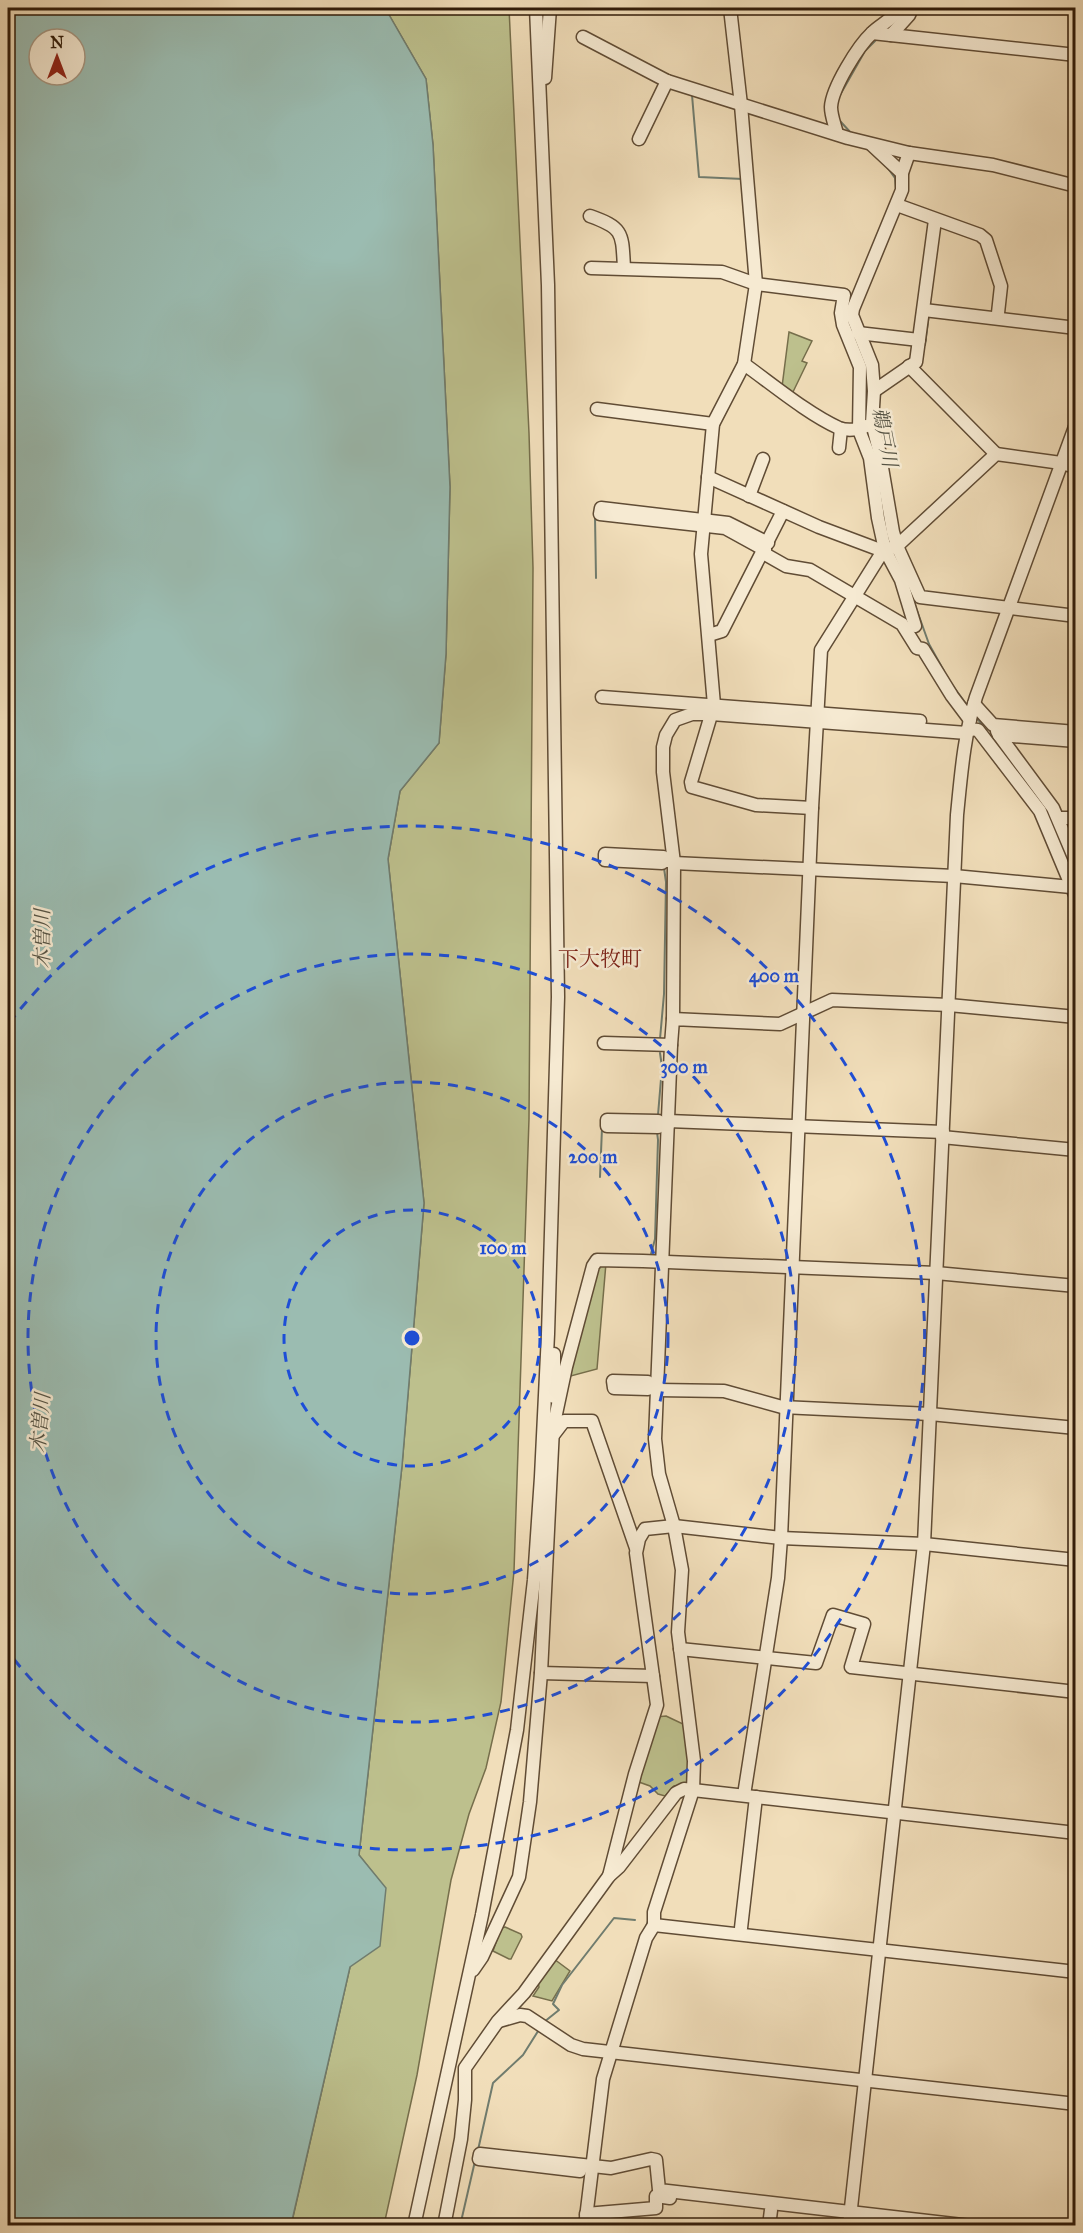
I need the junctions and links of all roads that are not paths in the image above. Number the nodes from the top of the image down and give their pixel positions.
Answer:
1 (536, 8) edge
2 (550, 8) edge
3 (730, 8) edge
4 (899, 8) edge
5 (912, 8) edge
6 (892, 32) junction
7 (873, 34) junction
8 (583, 37) dead end
9 (1076, 49) edge
10 (1076, 55) edge
11 (667, 81) junction
12 (540, 92) junction
13 (741, 105) junction
14 (837, 134) junction
15 (639, 139) dead end
16 (868, 143) junction
17 (909, 153) junction
18 (902, 173) junction
19 (1076, 186) edge
20 (897, 205) junction
21 (590, 216) dead end
22 (935, 220) junction
23 (624, 267) junction
24 (591, 268) dead end
25 (645, 275) dead end
26 (756, 287) junction
27 (924, 307) junction
28 (998, 313) junction
29 (1076, 321) edge
30 (1076, 328) edge
31 (858, 333) junction
32 (919, 340) junction
33 (744, 364) junction
34 (909, 366) junction
35 (874, 391) junction
36 (597, 409) dead end
37 (713, 424) junction
38 (1076, 424) edge
39 (866, 426) junction
40 (840, 429) junction
41 (839, 448) dead end
42 (996, 454) junction
43 (763, 459) dead end
44 (1061, 463) junction
45 (1076, 467) edge
46 (708, 477) junction
47 (749, 495) junction
48 (783, 511) junction
49 (704, 523) junction
50 (766, 548) junction
51 (890, 548) junction
52 (856, 594) junction
53 (1009, 604) junction
54 (1076, 608) edge
55 (1076, 615) edge
56 (911, 628) junction
57 (709, 635) junction
58 (602, 697) dead end
59 (712, 709) junction
60 (817, 717) junction
61 (970, 719) junction
62 (996, 730) junction
63 (1076, 732) edge
64 (1076, 741) edge
65 (812, 808) junction
66 (1058, 818) junction
67 (1076, 818) edge
68 (671, 860) junction
69 (1076, 862) edge
70 (809, 866) junction
71 (954, 873) junction
72 (1072, 888) edge
73 (949, 1005) junction
74 (803, 1013) junction
75 (1076, 1017) edge
76 (673, 1019) junction
77 (604, 1043) dead end
78 (671, 1046) junction
79 (666, 1125) junction
80 (798, 1131) junction
81 (942, 1136) junction
82 (1076, 1150) edge
83 (662, 1262) junction
84 (792, 1267) junction
85 (936, 1273) junction
86 (1076, 1286) edge
87 (548, 1334) junction
88 (655, 1386) junction
89 (786, 1404) junction
90 (930, 1411) junction
91 (1076, 1422) edge
92 (1076, 1428) edge
93 (553, 1432) junction
94 (674, 1526) junction
95 (781, 1538) junction
96 (924, 1544) junction
97 (636, 1548) junction
98 (1076, 1560) edge
99 (681, 1652) junction
100 (765, 1661) junction
101 (818, 1671) dead end
102 (541, 1673) junction
103 (851, 1674) dead end
104 (653, 1676) junction
105 (911, 1678) junction
106 (1076, 1692) edge
107 (1076, 1700) edge
108 (693, 1790) junction
109 (750, 1796) junction
110 (896, 1813) junction
111 (1076, 1833) edge
112 (609, 1876) junction
113 (654, 1921) junction
114 (741, 1928) junction
115 (881, 1947) junction
116 (1076, 1965) edge
117 (1076, 1972) edge
118 (467, 1980) junction
119 (498, 2021) junction
120 (610, 2053) junction
121 (866, 2081) junction
122 (1076, 2104) edge
123 (587, 2166) junction
124 (422, 2187) junction
125 (771, 2210) junction
126 (850, 2219) edge
127 (585, 2220) edge
128 (414, 2226) edge
129 (420, 2226) edge
130 (444, 2226) edge
131 (769, 2226) edge
132 (909, 2226) edge
133 (971, 2226) edge

1 - 12 street
2 - 12 street
3 - 13 street
4 - 7 street
5 - 6 street
6 - 7 street
6 - 9 street
6 - 10 street
7 - 14 street
8 - 11 street
11 - 13 street
11 - 15 street
12 - 87 street
13 - 14 street
13 - 26 street
14 - 16 street
16 - 17 street
16 - 18 street
17 - 18 street
17 - 19 street
18 - 20 street
20 - 22 street
20 - 31 street
21 - 23 street
22 - 27 street
22 - 28 street
23 - 24 street
23 - 26 street
25 - 26 street
26 - 33 street
26 - 39 street
27 - 28 street
27 - 30 street
27 - 32 street
28 - 29 street
31 - 32 street
31 - 35 street
32 - 34 street
33 - 37 street
33 - 40 street
34 - 35 street
34 - 42 street
35 - 39 street
36 - 37 street
37 - 46 street
38 - 44 street
39 - 40 street
39 - 51 street
40 - 41 street
42 - 44 street
42 - 51 street
43 - 47 street
44 - 45 street
44 - 53 street
46 - 47 street
46 - 49 street
47 - 48 street
48 - 50 street
48 - 51 street
49 - 49 street
49 - 50 street
49 - 57 street
50 - 52 street
50 - 57 street
51 - 52 street
51 - 53 street
51 - 56 street
52 - 56 street
52 - 60 street
53 - 54 street
53 - 55 street
53 - 61 street
56 - 61 street
57 - 59 street
58 - 59 street
59 - 60 street
59 - 65 street
59 - 68 street
60 - 61 street
60 - 65 street
61 - 62 street
61 - 71 street
61 - 72 street
62 - 63 street
62 - 64 street
62 - 66 street
65 - 70 street
66 - 67 street
66 - 69 street
68 - 70 street
68 - 76 street
70 - 71 street
70 - 74 street
71 - 72 street
71 - 73 street
73 - 74 street
73 - 75 street
73 - 81 street
74 - 76 street
74 - 80 street
76 - 78 street
77 - 78 street
78 - 79 street
79 - 80 street
79 - 83 street
80 - 81 street
80 - 84 street
81 - 82 street
81 - 85 street
83 - 84 street
83 - 88 street
83 - 93 street
84 - 85 street
84 - 89 street
85 - 86 street
85 - 90 street
87 - 93 street
87 - 118 street
88 - 89 street
88 - 94 street
89 - 90 street
89 - 95 street
90 - 91 street
90 - 92 street
90 - 96 street
93 - 97 street
93 - 102 street
94 - 95 street
94 - 97 street
94 - 99 street
95 - 96 street
95 - 100 street
96 - 98 street
96 - 105 street
97 - 104 street
99 - 100 street
99 - 108 street
100 - 101 street
100 - 105 street
100 - 109 street
102 - 104 street
102 - 118 street
103 - 105 street
104 - 112 street
105 - 106 street
105 - 107 street
105 - 110 street
108 - 109 street
108 - 112 street
108 - 113 street
109 - 110 street
109 - 114 street
110 - 111 street
110 - 115 street
112 - 119 street
113 - 114 street
113 - 115 street
113 - 120 street
114 - 115 street
115 - 116 street
115 - 117 street
115 - 121 street
118 - 124 street
119 - 120 street
119 - 130 street
120 - 121 street
120 - 123 street
121 - 122 street
121 - 126 street
123 - 123 street
123 - 126 street
123 - 127 street
124 - 128 street
124 - 129 street
125 - 126 street
125 - 127 street
125 - 131 street
126 - 132 street
126 - 133 street

